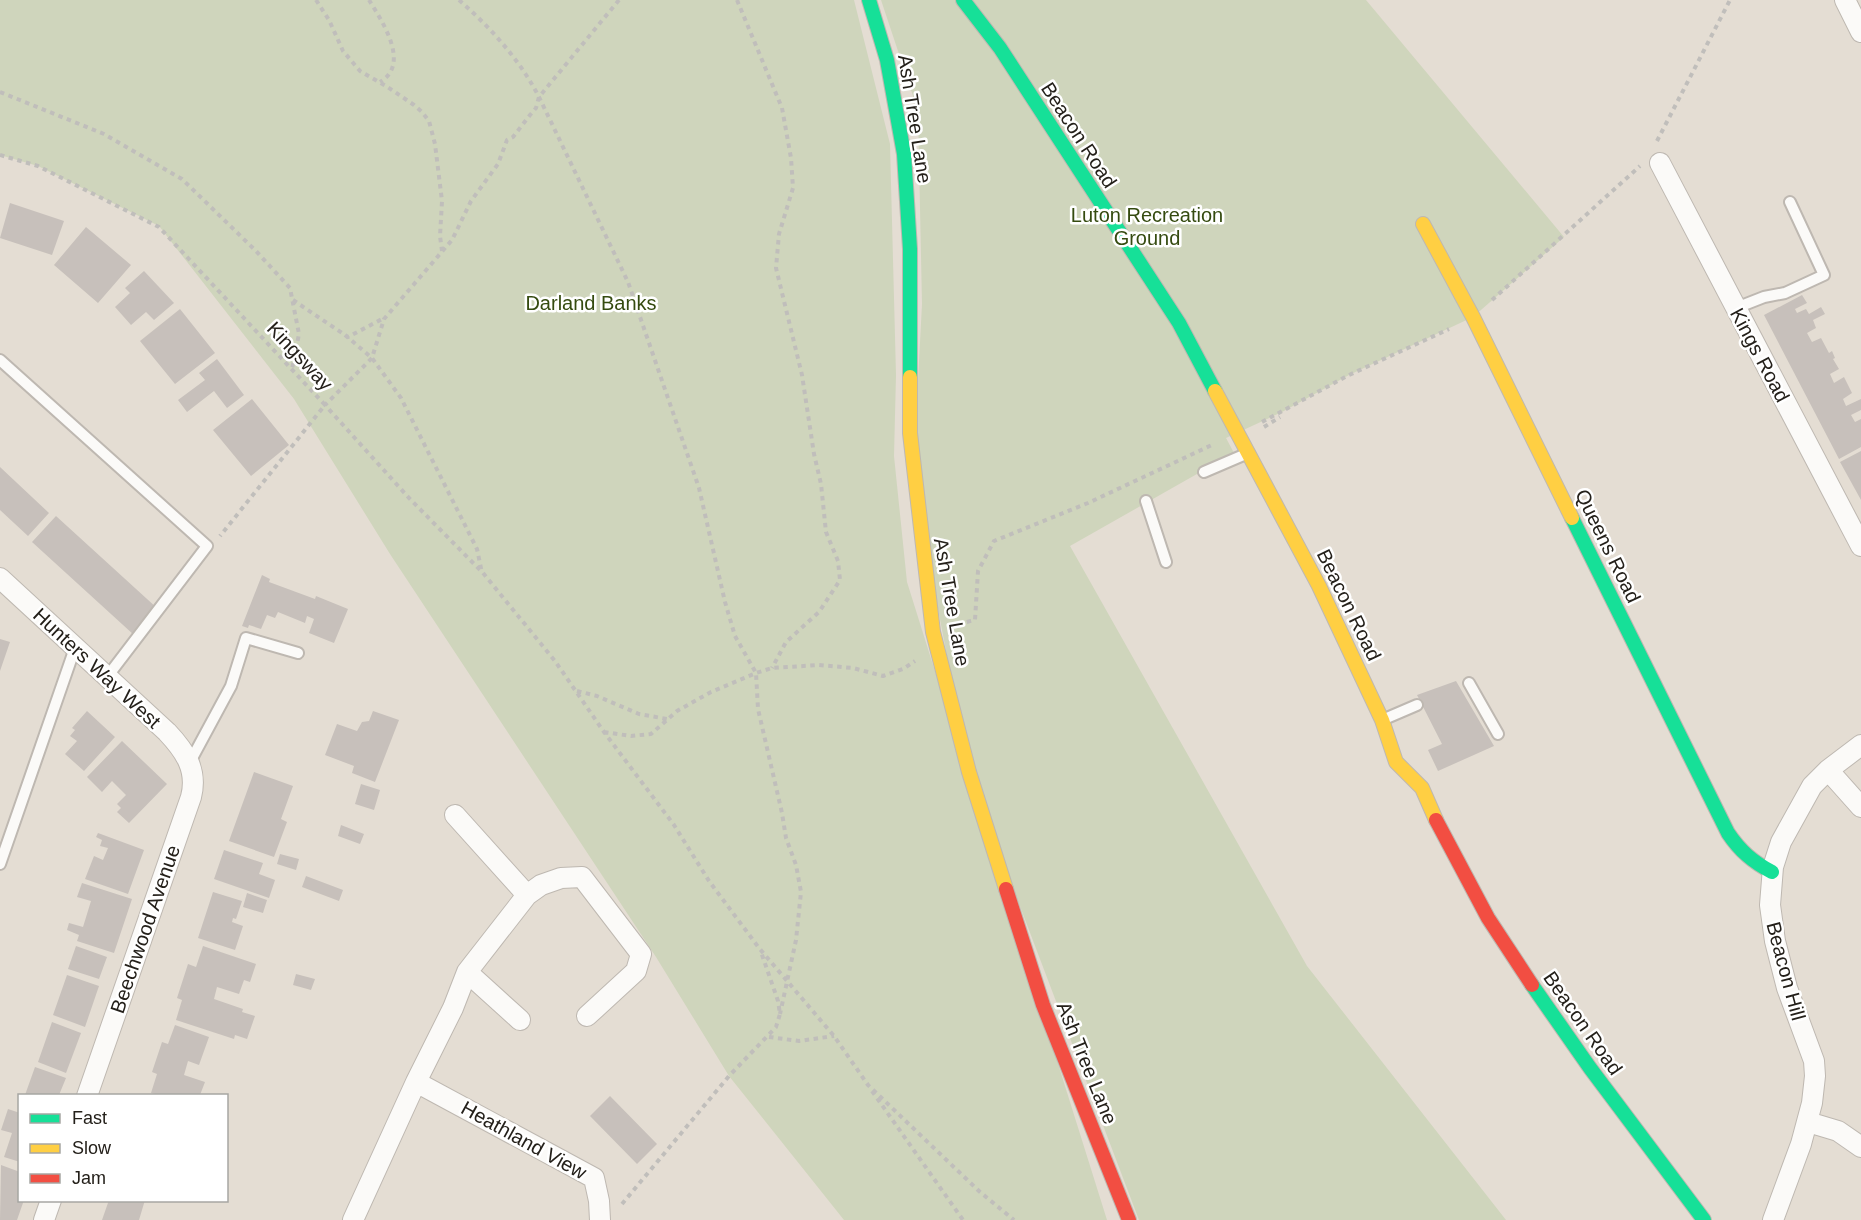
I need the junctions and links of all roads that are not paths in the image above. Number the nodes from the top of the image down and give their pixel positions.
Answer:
1 (869, 0) edge
2 (963, 0) edge
3 (1847, 1) edge
4 (1861, 32) edge
5 (1657, 155) road end
6 (1790, 202) dead end
7 (1424, 224) dead end
8 (1736, 308) junction
9 (0, 360) edge
10 (1249, 453) junction
11 (1204, 472) dead end
12 (1146, 501) dead end
13 (1861, 546) edge
14 (1166, 562) dead end
15 (0, 578) edge
16 (75, 648) junction
17 (298, 653) dead end
18 (107, 678) junction
19 (1469, 683) dead end
20 (1417, 705) dead end
21 (1382, 720) junction
22 (1498, 734) dead end
23 (1861, 745) edge
24 (190, 762) junction
25 (1828, 770) junction
26 (1861, 807) edge
27 (455, 815) dead end
28 (0, 864) edge
29 (1772, 872) junction
30 (527, 895) junction
31 (467, 972) junction
32 (587, 1016) dead end
33 (520, 1020) dead end
34 (416, 1082) junction
35 (87, 1094) edge
36 (1808, 1122) junction
37 (1861, 1147) edge
38 (50, 1202) edge
39 (608, 1215) edge
40 (44, 1220) edge
41 (353, 1220) edge
42 (1129, 1220) edge
43 (1704, 1220) edge
44 (1773, 1220) edge

1 - 42 street, Ash Tree Lane
2 - 10 street, Beacon Road
3 - 4 street
5 - 8 street, Kings Road
6 - 8 lane
7 - 29 street, Queens Road
8 - 13 street, Kings Road
9 - 18 lane
10 - 11 lane
10 - 21 street, Beacon Road
12 - 14 lane
15 - 16 street, Hunters Way West
16 - 18 street, Hunters Way West
16 - 28 lane
17 - 24 lane
18 - 24 street, Hunters Way West
19 - 22 lane
20 - 21 lane
21 - 43 street, Beacon Road
23 - 25 street, Beacon Hill
24 - 35 street, Beechwood Avenue
25 - 26 street
25 - 29 street, Beacon Hill
27 - 30 street
29 - 36 street, Beacon Hill
30 - 31 street
30 - 32 street
31 - 33 street
31 - 34 street
34 - 39 street, Heathland View
34 - 41 street
36 - 37 street
36 - 44 street, Beacon Hill
38 - 40 street

